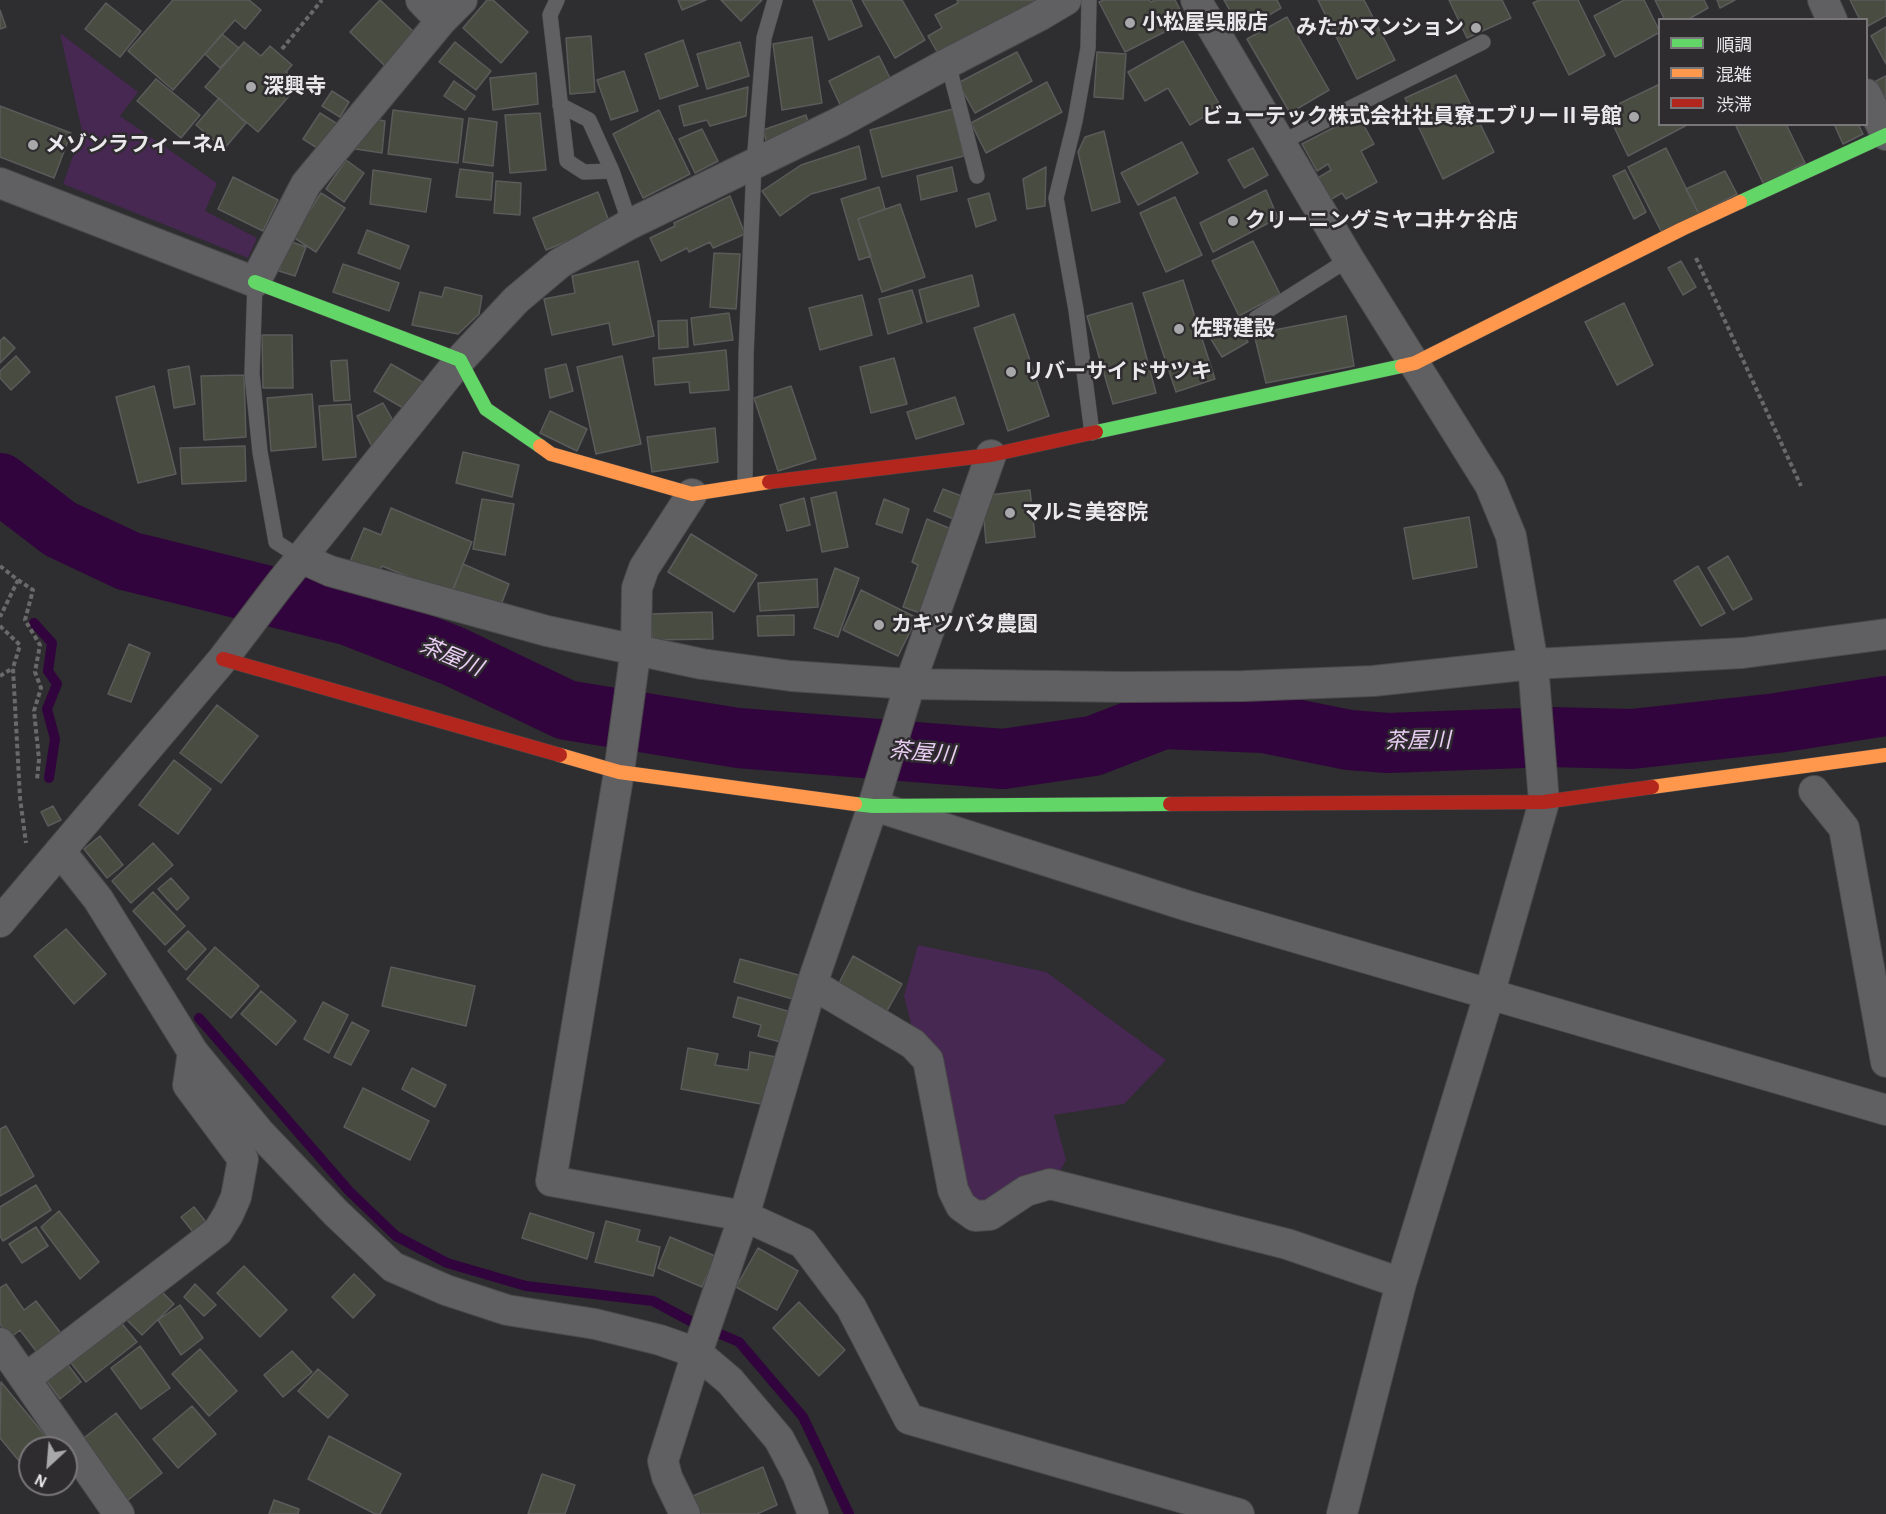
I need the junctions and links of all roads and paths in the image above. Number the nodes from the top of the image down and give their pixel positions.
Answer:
1 (322, 0) edge
2 (421, 0) edge
3 (462, 0) edge
4 (557, 0) edge
5 (775, 0) edge
6 (1066, 0) edge
7 (1089, 0) edge
8 (1196, 0) edge
9 (1824, 0) edge
10 (1831, 18) edge
11 (441, 21) junction
12 (1482, 42) dead end
13 (282, 50) dead end
14 (948, 63) junction
15 (1868, 98) edge
16 (560, 105) junction
17 (1886, 135) edge
18 (1281, 143) junction
19 (754, 164) junction
20 (612, 171) junction
21 (977, 176) dead end
22 (0, 183) edge
23 (630, 224) junction
24 (1682, 229) junction
25 (1349, 258) junction
26 (255, 282) junction
27 (1257, 318) dead end
28 (460, 360) junction
29 (1415, 363) junction
30 (1092, 433) junction
31 (991, 455) junction
32 (745, 484) junction
33 (1801, 486) dead end
34 (692, 494) junction
35 (302, 558) junction
36 (0, 566) edge
37 (18, 580) junction
38 (0, 616) edge
39 (0, 626) edge
40 (1886, 634) edge
41 (636, 648) junction
42 (223, 659) junction
43 (13, 668) junction
44 (1534, 673) junction
45 (0, 676) edge
46 (909, 689) junction
47 (1886, 755) edge
48 (619, 772) junction
49 (37, 780) dead end
50 (1814, 792) dead end
51 (874, 800) junction
52 (1544, 802) junction
53 (60, 851) junction
54 (31, 885) junction
55 (0, 922) edge
56 (812, 984) junction
57 (1489, 995) junction
58 (193, 1052) junction
59 (1886, 1062) edge
60 (1886, 1110) edge
61 (744, 1216) junction
62 (1401, 1283) junction
63 (0, 1343) edge
64 (697, 1353) junction
65 (25, 1379) junction
66 (119, 1514) edge
67 (685, 1514) edge
68 (813, 1514) edge
69 (1239, 1514) edge
70 (1342, 1514) edge

1 - 13 path
2 - 11 street
3 - 11 street
4 - 16 lane
5 - 19 lane
6 - 14 street
7 - 30 lane
8 - 18 street
9 - 10 street
11 - 26 street
12 - 18 lane
14 - 19 street
14 - 21 lane
15 - 17 street
16 - 20 lane
16 - 20 lane
17 - 24 street
18 - 25 street
19 - 23 street
19 - 32 lane
20 - 23 lane
22 - 26 street
23 - 28 street
24 - 29 street
24 - 33 path
25 - 27 lane
25 - 29 street
26 - 28 street
26 - 35 lane
28 - 34 street
28 - 35 street
29 - 30 street
29 - 44 street
30 - 31 street
31 - 32 street
31 - 46 street
32 - 34 street
34 - 41 street
35 - 41 street
35 - 42 street
36 - 37 path
37 - 38 path
37 - 49 path
39 - 43 path
40 - 44 street
41 - 46 street
41 - 48 street
42 - 48 street
42 - 53 street
43 - 45 path
43 - 54 path
44 - 46 street
44 - 52 street
46 - 51 street
47 - 52 street
48 - 51 street
48 - 61 street
50 - 59 street
51 - 52 street
51 - 56 street
51 - 57 street
52 - 57 street
53 - 54 street
53 - 58 street
54 - 55 street
56 - 61 street
56 - 62 street
57 - 60 street
57 - 62 street
58 - 64 street
58 - 65 street
61 - 64 street
61 - 69 street
62 - 70 street
63 - 65 street
64 - 67 street
64 - 68 street
65 - 66 street

